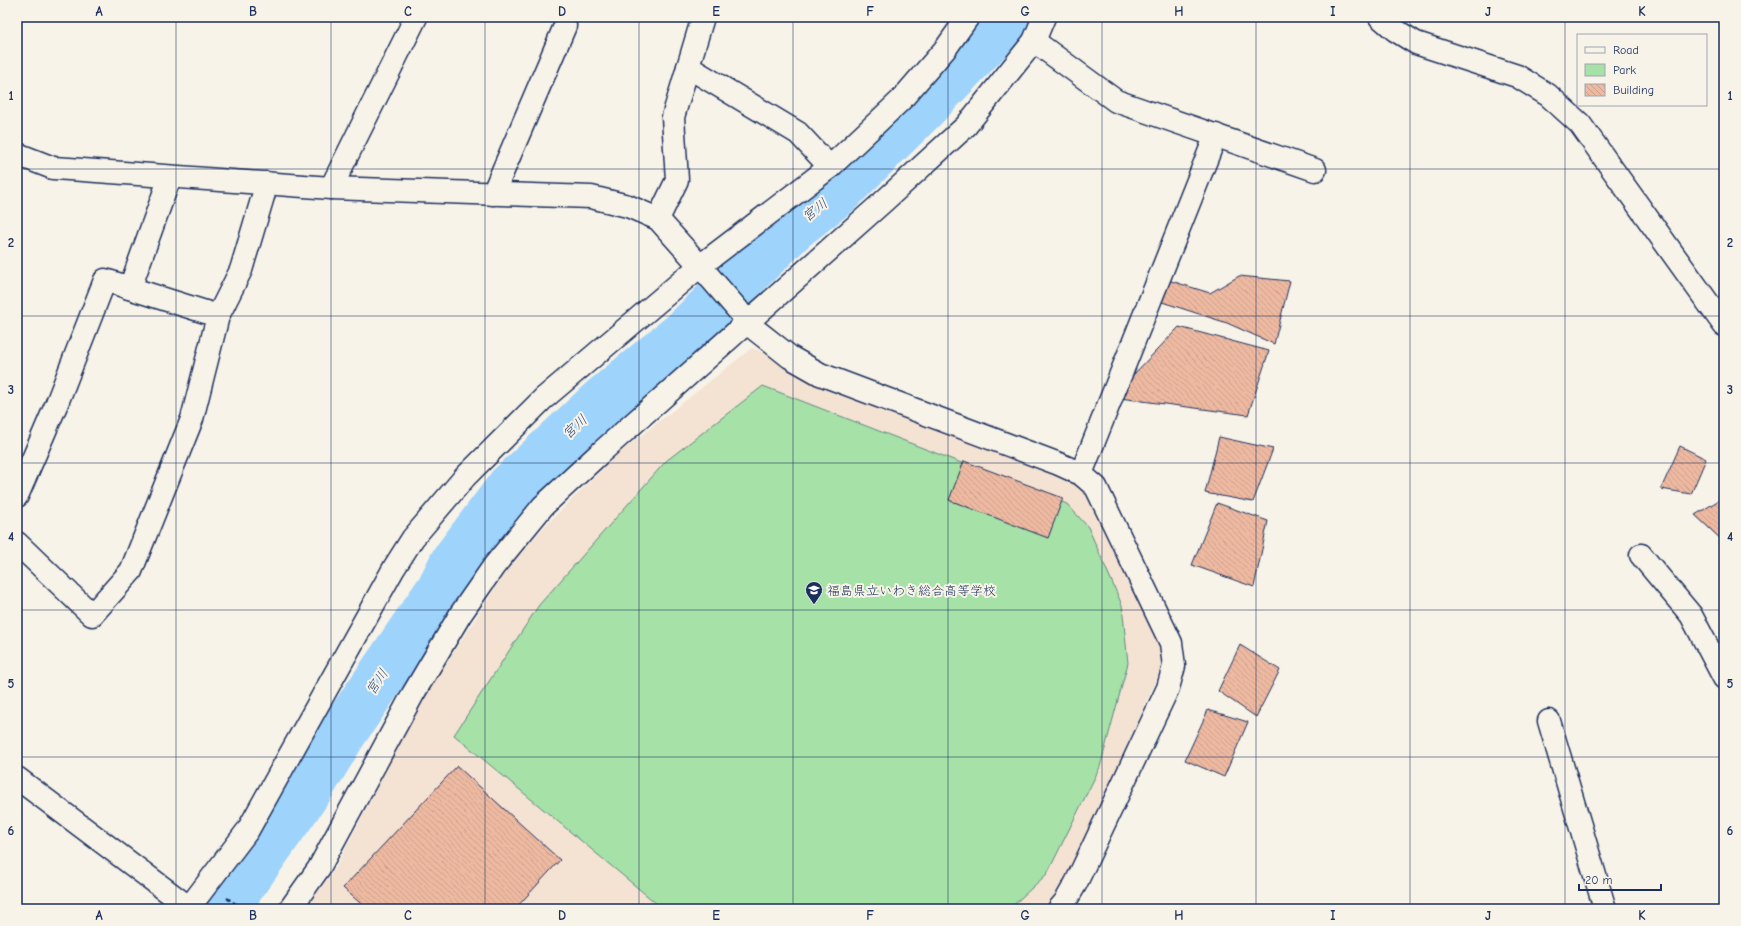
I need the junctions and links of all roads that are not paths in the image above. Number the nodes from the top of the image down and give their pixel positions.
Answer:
1 (416, 17) edge
2 (703, 17) edge
3 (968, 17) edge
4 (1044, 17) edge
5 (1380, 17) edge
6 (565, 26) dead end
7 (1034, 41) junction
8 (688, 67) junction
9 (1216, 136) junction
10 (18, 159) edge
11 (830, 167) junction
12 (1315, 170) dead end
13 (170, 177) junction
14 (267, 183) junction
15 (331, 188) junction
16 (493, 194) junction
17 (658, 219) junction
18 (703, 269) junction
19 (126, 287) junction
20 (218, 316) junction
21 (742, 317) junction
22 (1724, 325) edge
23 (1081, 474) junction
24 (17, 496) edge
25 (17, 543) edge
26 (1641, 555) dead end
27 (1724, 678) edge
28 (1550, 721) dead end
29 (17, 778) edge
30 (189, 908) edge
31 (290, 909) edge
32 (1059, 909) edge
33 (1605, 909) edge

1 - 15 street
2 - 8 street
3 - 11 street
4 - 7 street
5 - 22 street
6 - 16 street
7 - 9 street
7 - 21 street
8 - 11 street
8 - 17 street
9 - 12 street
9 - 23 street
10 - 13 street
11 - 18 street
13 - 14 street
13 - 19 street
14 - 15 street
14 - 20 street
15 - 16 street
16 - 17 street
17 - 18 street
18 - 21 street
18 - 30 street
19 - 20 street
19 - 24 street
20 - 25 street
21 - 23 street
21 - 31 street
23 - 32 street
26 - 27 street
28 - 33 street
29 - 30 street

